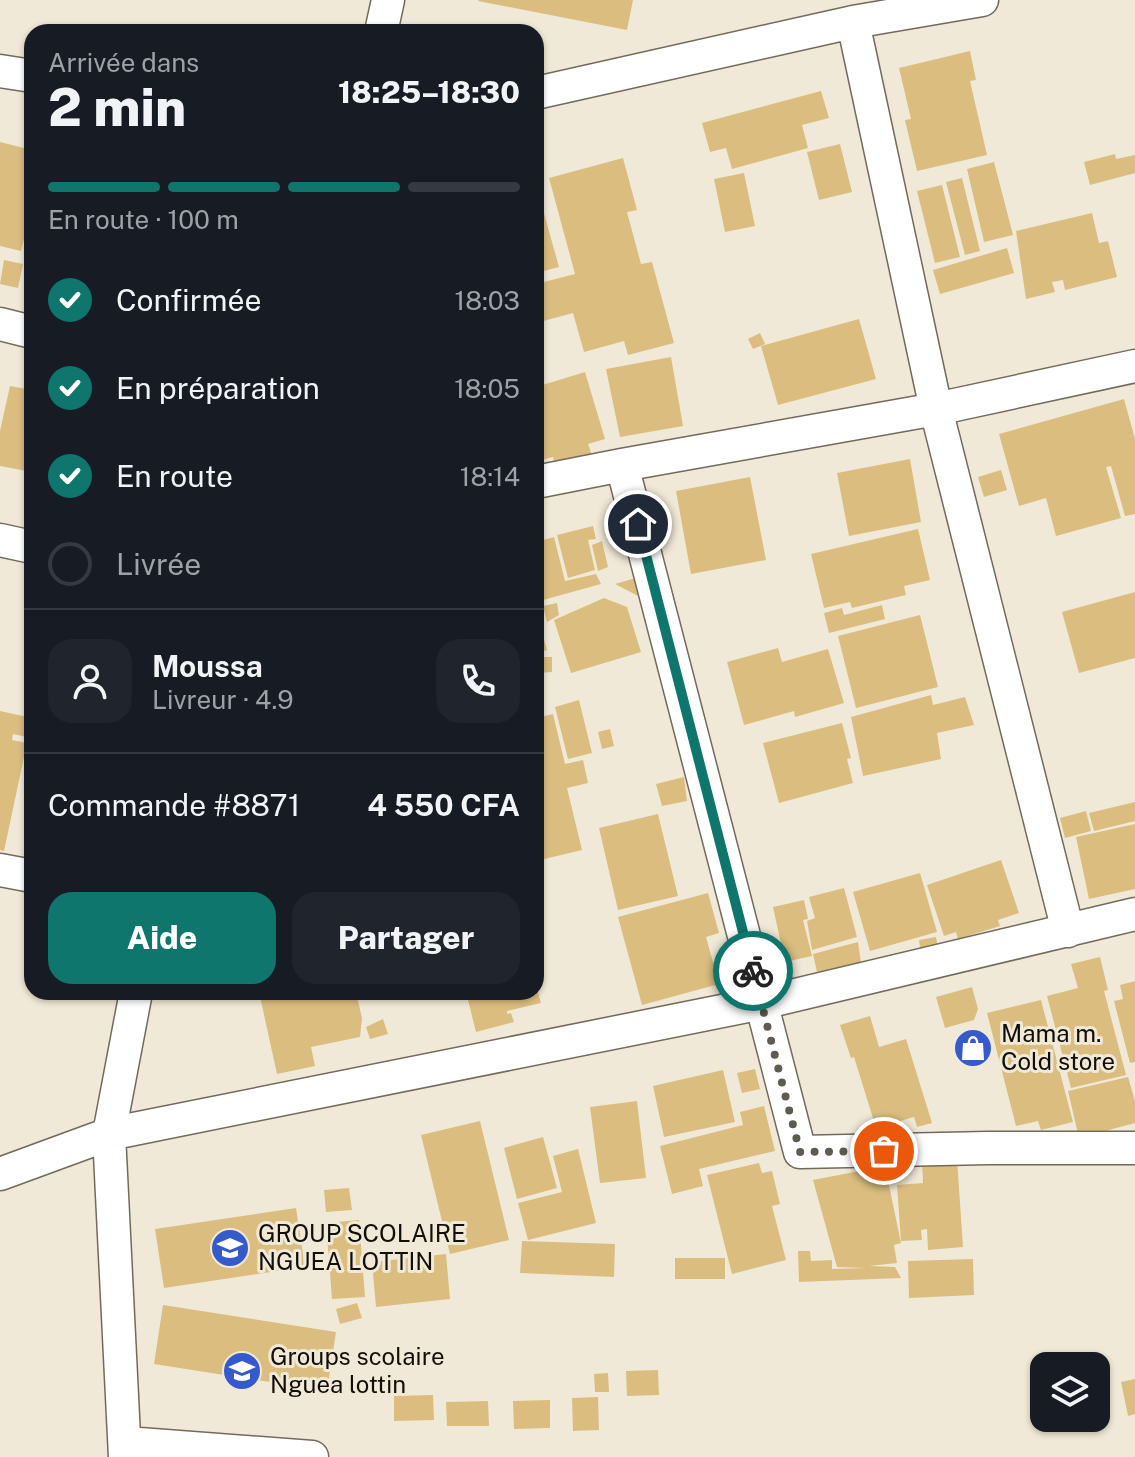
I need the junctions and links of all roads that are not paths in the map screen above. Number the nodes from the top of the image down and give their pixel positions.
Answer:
1 (388, 0) edge
2 (982, 0) edge
3 (853, 22) junction
4 (383, 24) edge
5 (0, 71) edge
6 (24, 75) edge
7 (544, 91) edge
8 (0, 324) edge
9 (24, 330) edge
10 (1135, 366) edge
11 (936, 409) junction
12 (622, 465) junction
13 (544, 480) edge
14 (0, 540) edge
15 (24, 545) edge
16 (0, 870) edge
17 (24, 874) edge
18 (1135, 914) edge
19 (1068, 931) junction
20 (134, 1000) edge
21 (762, 1003) junction
22 (109, 1134) junction
23 (1135, 1148) edge
24 (0, 1174) edge
25 (126, 1450) edge
26 (312, 1457) edge

1 - 4 street
2 - 3 street
3 - 7 street
3 - 11 street
5 - 6 street
8 - 9 street
10 - 11 street
11 - 12 street
11 - 19 street
12 - 13 street
12 - 21 street
14 - 15 street
16 - 17 street
18 - 19 street
19 - 21 street
20 - 22 street
21 - 22 street
21 - 23 street
22 - 24 street
22 - 25 street
25 - 26 street

